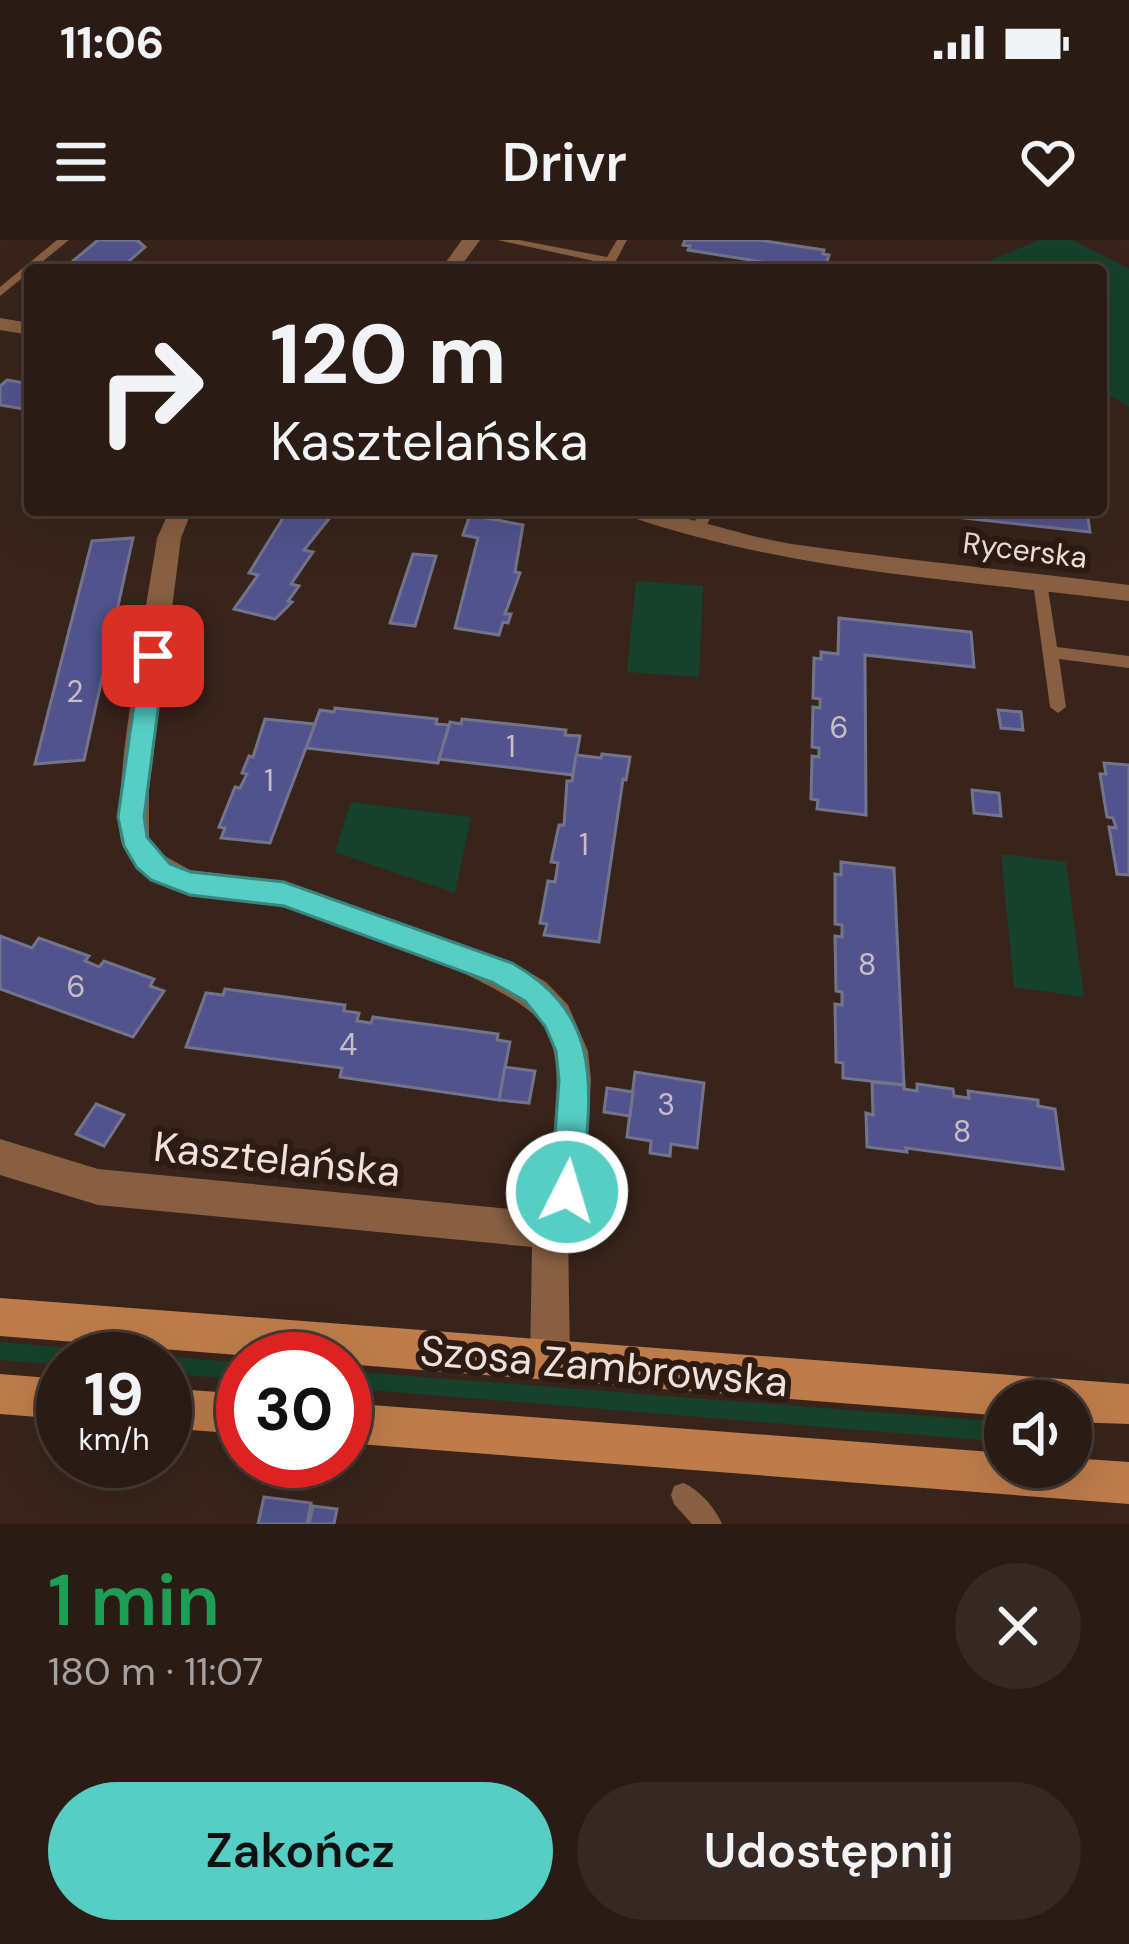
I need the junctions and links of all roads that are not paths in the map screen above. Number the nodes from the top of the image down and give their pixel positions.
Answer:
1 (64, 240) edge
2 (503, 240) edge
3 (35, 264) edge
4 (600, 264) edge
5 (24, 273) edge
6 (0, 293) edge
7 (179, 516) edge
8 (671, 516) edge
9 (702, 521) edge
10 (1040, 582) junction
11 (1129, 593) edge
12 (1050, 652) junction
13 (1129, 662) edge
14 (1058, 707) dead end
15 (0, 1157) edge
16 (550, 1231) junction
17 (0, 1317) edge
18 (550, 1362) junction
19 (0, 1394) edge
20 (984, 1395) edge
21 (36, 1397) edge
22 (1092, 1402) edge
23 (1129, 1404) edge
24 (372, 1425) edge
25 (1129, 1483) edge
26 (683, 1495) dead end
27 (709, 1524) edge

1 - 3 lane
2 - 4 lane
5 - 6 lane
7 - 16 street
8 - 9 street, Rycerska
9 - 10 street, Rycerska
10 - 11 street, Rycerska
10 - 12 lane
12 - 13 lane
12 - 14 lane
15 - 16 street, Kasztelańska
16 - 18 street
17 - 18 main road, Szosa Zambrowska
18 - 20 main road, Szosa Zambrowska
19 - 21 main road
22 - 23 main road, Szosa Zambrowska
24 - 25 main road, Szosa Zambrowska
26 - 27 lane

